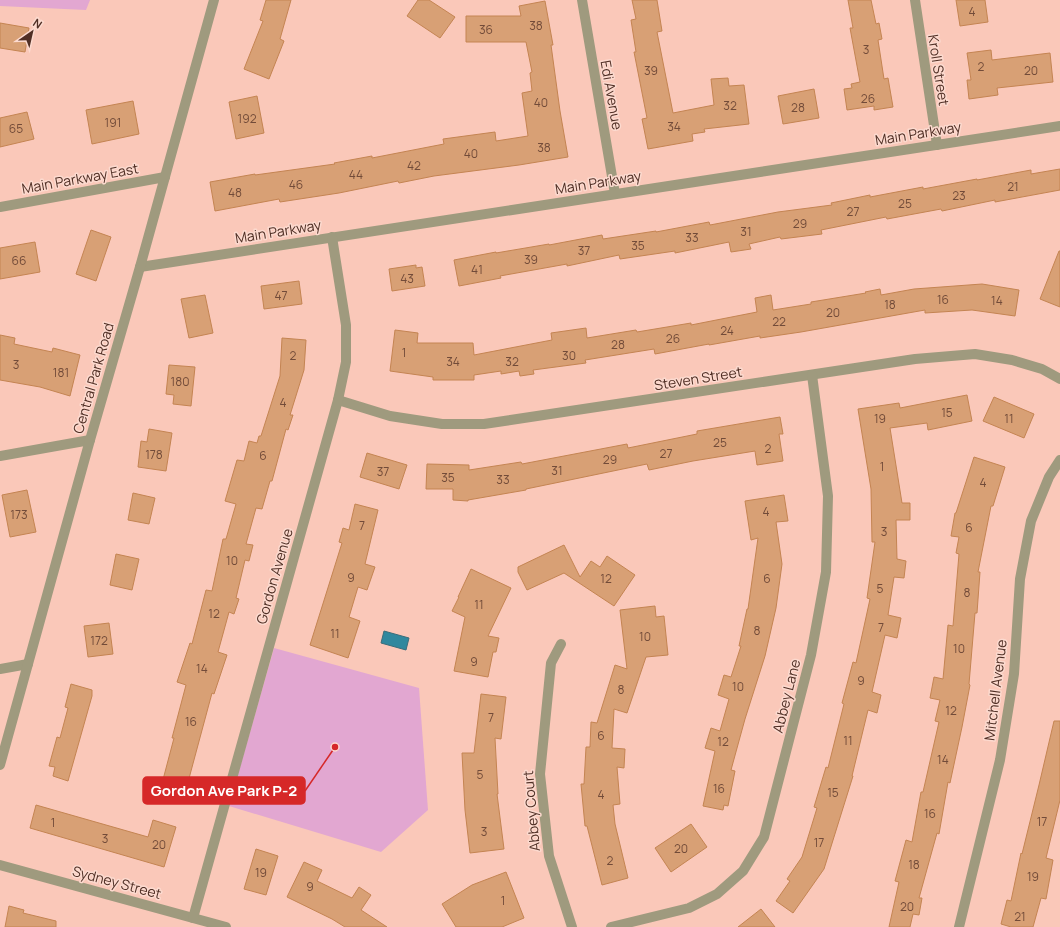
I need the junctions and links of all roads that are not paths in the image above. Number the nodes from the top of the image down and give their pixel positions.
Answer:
1 (214, 0) edge
2 (582, 0) edge
3 (915, 0) edge
4 (1060, 126) edge
5 (937, 145) junction
6 (165, 177) junction
7 (615, 194) junction
8 (0, 207) edge
9 (332, 237) junction
10 (140, 266) junction
11 (812, 375) junction
12 (1060, 379) edge
13 (338, 400) junction
14 (90, 440) junction
15 (0, 456) edge
16 (1060, 460) edge
17 (561, 644) dead end
18 (28, 664) junction
19 (0, 669) edge
20 (0, 765) edge
21 (0, 865) edge
22 (193, 918) junction
23 (226, 927) edge
24 (572, 927) edge
25 (611, 927) edge
26 (959, 927) edge

1 - 6 street, Central Park Road
2 - 7 street, Edi Avenue
3 - 5 street, Kroll Street
4 - 5 street, Main Parkway
5 - 7 street, Main Parkway
6 - 8 street, Main Parkway East
6 - 10 street, Central Park Road
7 - 9 street, Main Parkway
9 - 10 street, Main Parkway
9 - 13 street, Gordon Avenue
10 - 14 street, Central Park Road
11 - 12 street, Steven Street
11 - 13 street, Steven Street
11 - 25 street, Abbey Lane
13 - 22 street, Gordon Avenue
14 - 15 street
14 - 18 street, Central Park Road
16 - 26 street, Mitchell Avenue
17 - 24 street, Abbey Court
18 - 19 street
18 - 20 street, Central Park Road
21 - 22 street, Sydney Street
22 - 23 street, Sydney Street

